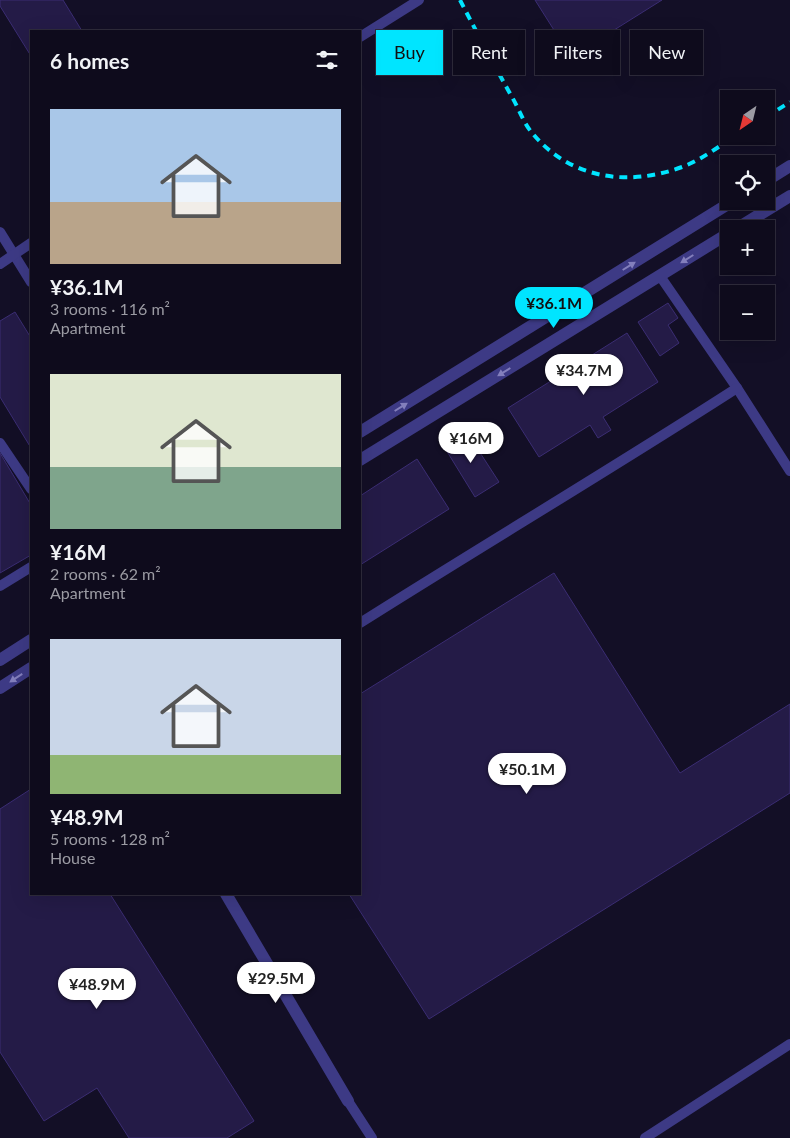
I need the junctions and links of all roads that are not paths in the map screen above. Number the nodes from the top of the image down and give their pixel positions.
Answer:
1 (419, 0) edge
2 (361, 36) edge
3 (790, 166) edge
4 (775, 175) edge
5 (790, 196) edge
6 (720, 210) edge
7 (751, 220) edge
8 (0, 232) edge
9 (720, 239) edge
10 (30, 244) edge
11 (14, 254) junction
12 (0, 264) edge
13 (660, 276) junction
14 (30, 280) edge
15 (738, 388) junction
16 (361, 431) edge
17 (0, 443) edge
18 (361, 459) edge
19 (790, 471) edge
20 (30, 488) edge
21 (30, 568) edge
22 (0, 586) edge
23 (361, 622) edge
24 (30, 641) edge
25 (0, 660) edge
26 (30, 669) edge
27 (0, 688) edge
28 (227, 895) edge
29 (790, 1044) edge
30 (348, 1101) joint
31 (372, 1138) edge
32 (645, 1138) edge

1 - 2 lane
3 - 4 street
5 - 7 street
16 -> 6 street
8 - 11 lane
9 -> 13 street
10 - 11 lane
11 - 12 lane
11 - 14 lane
13 - 15 lane
13 -> 18 street
15 - 19 lane
15 - 23 lane
17 - 20 lane
21 - 22 lane
24 - 25 street
26 -> 27 street
28 - 30 street
29 - 32 lane
30 - 31 lane

